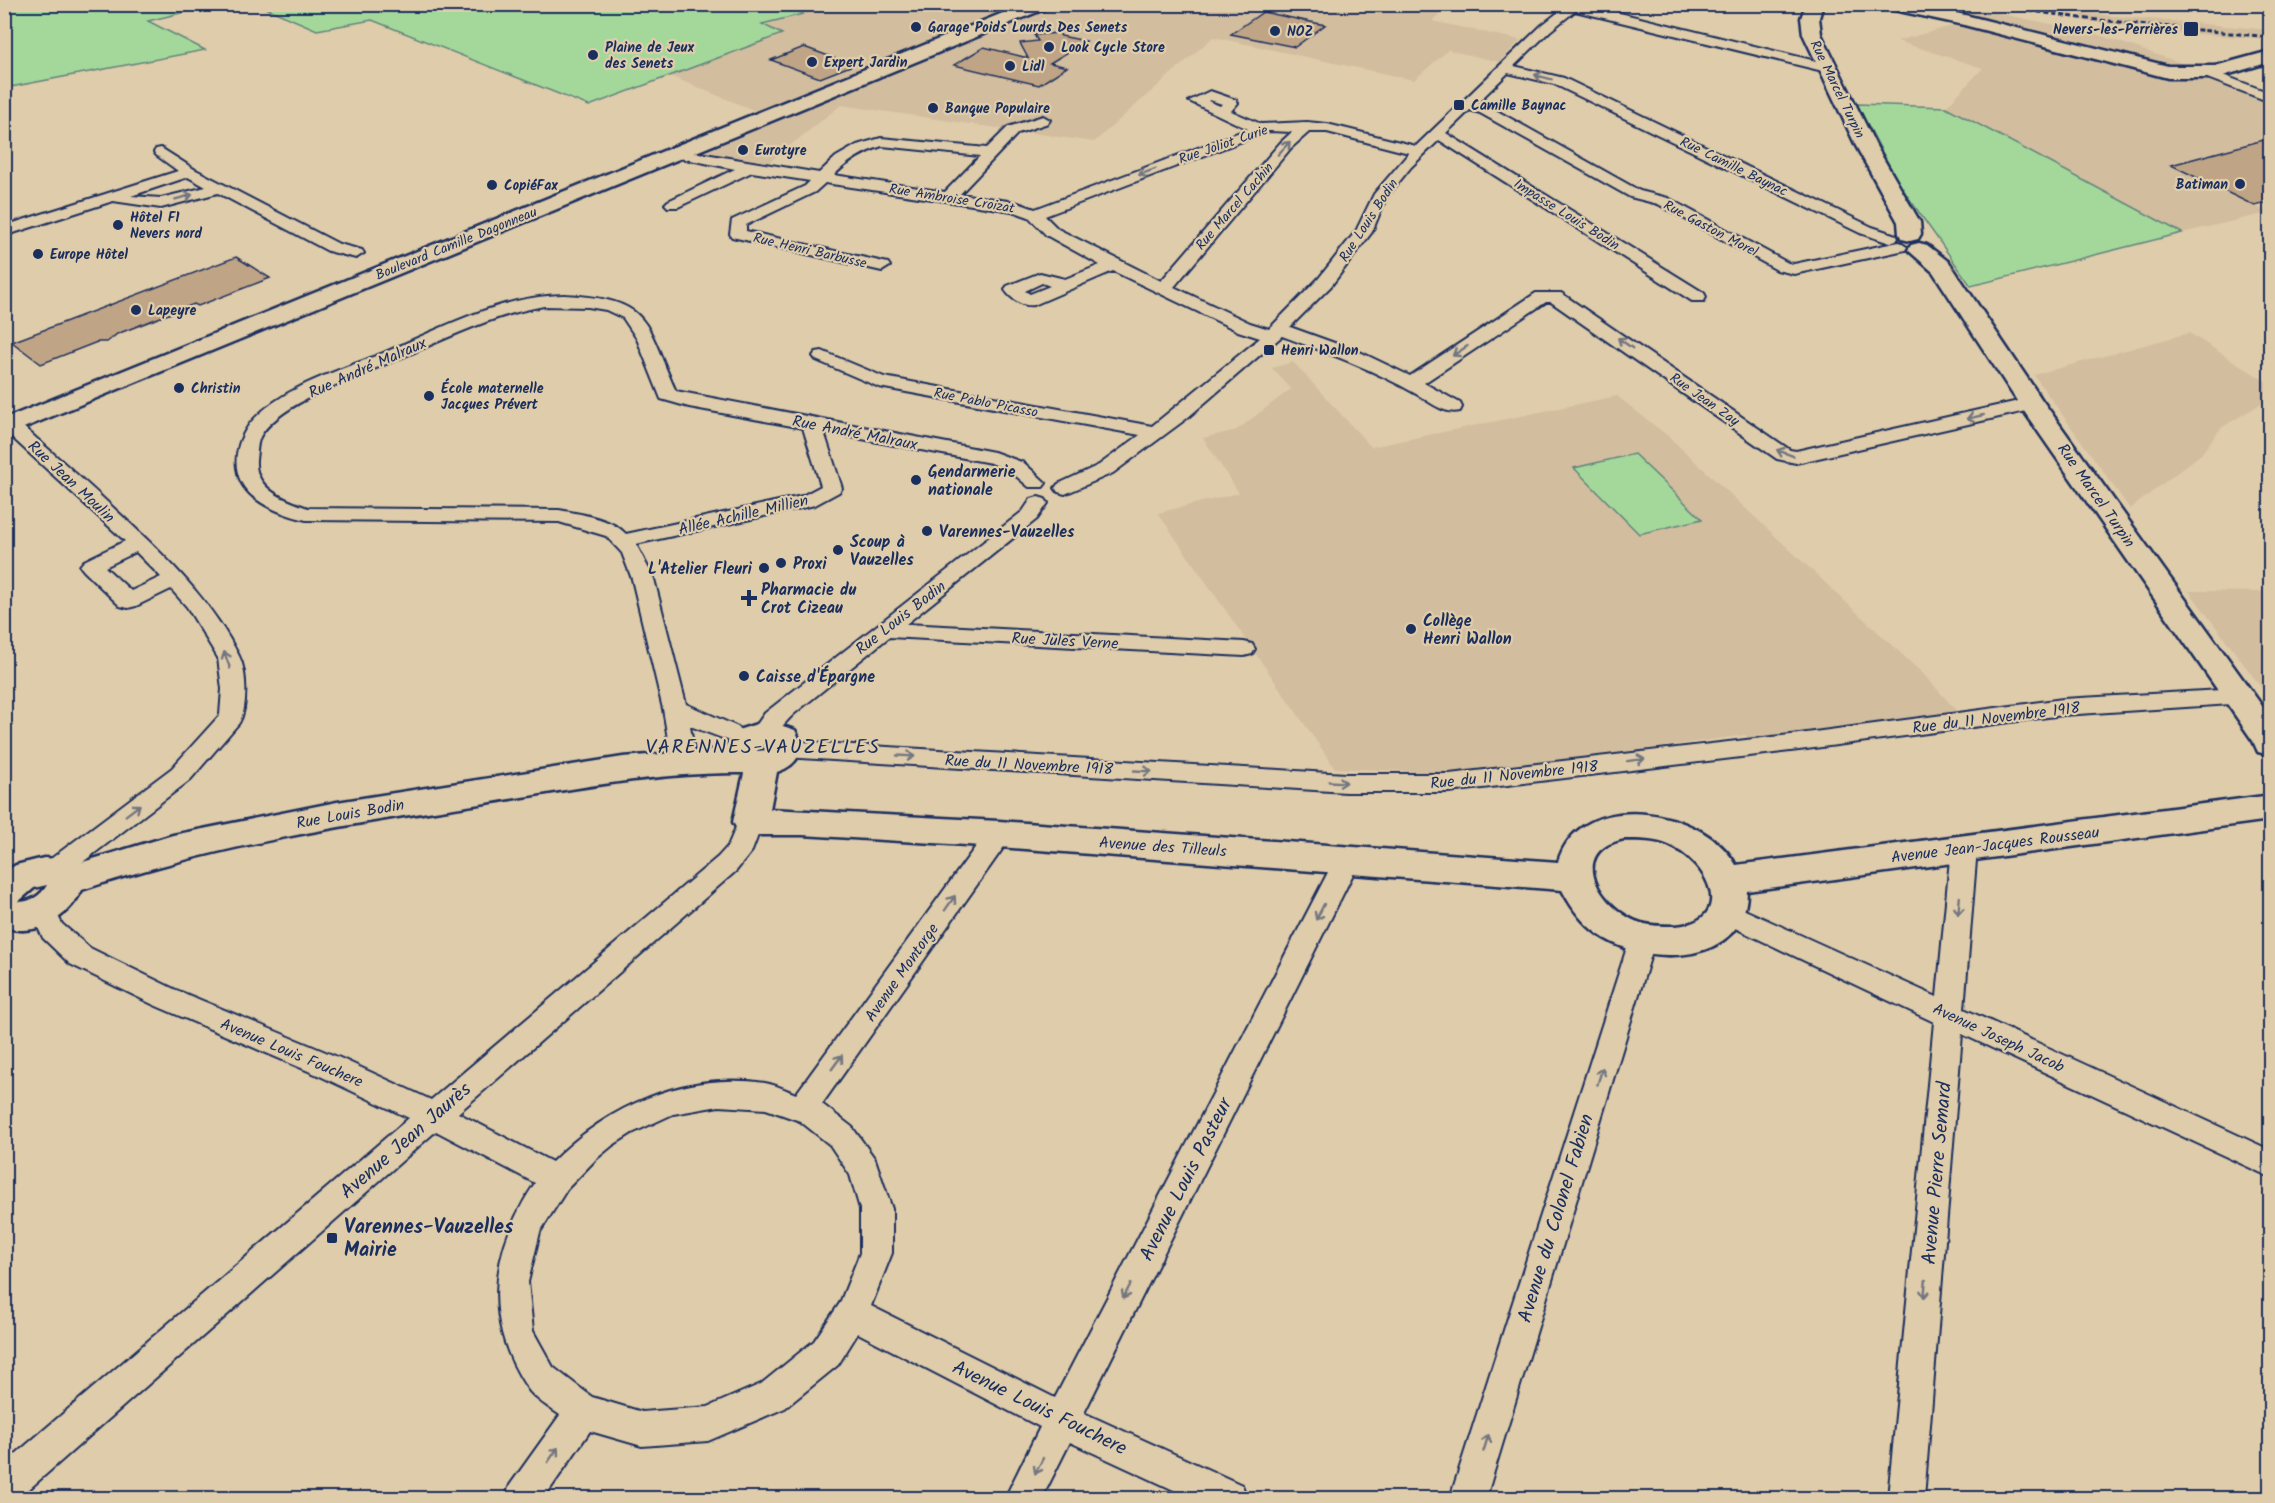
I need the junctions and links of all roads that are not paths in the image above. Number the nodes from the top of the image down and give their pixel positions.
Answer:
1 (1012, 4) edge
2 (1041, 4) edge
3 (1815, 4) edge
4 (1892, 4) edge
5 (1575, 6) edge
6 (2271, 56) edge
7 (1505, 68) junction
8 (1827, 68) junction
9 (2207, 73) junction
10 (1492, 82) junction
11 (1578, 91) junction
12 (2271, 98) edge
13 (1468, 105) junction
14 (1222, 112) dead end
15 (1043, 120) dead end
16 (1307, 126) junction
17 (1260, 129) junction
18 (1437, 133) junction
19 (1419, 151) junction
20 (160, 152) dead end
21 (675, 153) junction
22 (991, 153) junction
23 (750, 167) junction
24 (189, 172) junction
25 (823, 178) junction
26 (219, 188) junction
27 (949, 197) junction
28 (108, 198) junction
29 (673, 204) dead end
30 (1035, 214) junction
31 (4, 231) edge
32 (1904, 242) junction
33 (356, 253) dead end
34 (882, 266) dead end
35 (1113, 266) junction
36 (1067, 285) dead end
37 (1164, 288) junction
38 (1698, 297) dead end
39 (1274, 332) junction
40 (822, 356) dead end
41 (1411, 384) junction
42 (2032, 404) junction
43 (1453, 407) dead end
44 (6, 421) edge
45 (812, 425) junction
46 (1156, 432) junction
47 (1037, 493) junction
48 (622, 541) junction
49 (138, 543) junction
50 (174, 579) junction
51 (886, 630) junction
52 (1244, 649) dead end
53 (2239, 697) junction
54 (675, 709) junction
55 (2271, 744) edge
56 (756, 746) junction
57 (682, 751) junction
58 (639, 767) junction
59 (2268, 805) edge
60 (750, 822) junction
61 (102, 834) junction
62 (999, 834) junction
63 (1964, 848) junction
64 (1347, 860) junction
65 (124, 861) junction
66 (60, 876) junction
67 (1575, 877) junction
68 (4, 893) edge
69 (1727, 896) junction
70 (43, 911) junction
71 (4, 913) edge
72 (1642, 938) junction
73 (1950, 1014) junction
74 (802, 1109) junction
75 (434, 1115) junction
76 (2271, 1164) edge
77 (556, 1179) junction
78 (852, 1313) junction
79 (583, 1412) junction
80 (1062, 1420) junction
81 (4, 1488) edge
82 (523, 1498) edge
83 (1023, 1498) edge
84 (1229, 1498) edge
85 (1468, 1498) edge
86 (1906, 1498) edge

1 - 44 street, Boulevard Camille Dagonneau
2 - 21 street, Boulevard Camille Dagonneau
3 - 8 street, Rue Marcel Turpin
4 - 9 street
5 - 7 street, Rue Louis Bodin
5 - 8 street
6 - 9 street
7 - 10 street, Rue Louis Bodin
11 -> 7 street, Rue Camille Baynac
8 - 32 street, Rue Marcel Turpin
9 - 12 street
10 - 11 street, Rue Camille Baynac
10 - 13 street, Rue Louis Bodin
11 - 32 street, Rue Camille Baynac
13 - 18 street, Rue Louis Bodin
13 - 32 street, Rue Gaston Morel
14 - 17 street
15 - 22 street
16 - 17 street, Rue Joliot Curie
16 - 19 street, Rue Joliot Curie
37 -> 16 street, Rue Marcel Cachin
17 -> 30 street, Rue Joliot Curie
18 - 19 street, Rue Louis Bodin
18 - 38 street, Impasse Louis Bodin
19 - 39 street, Rue Louis Bodin
20 - 24 street
21 - 23 street, Rue Ambroise Croizat
21 - 44 street, Boulevard Camille Dagonneau
22 - 25 street
22 - 27 street
23 - 25 street, Rue Ambroise Croizat
23 - 29 street
24 - 26 street
24 - 28 street
25 - 27 street, Rue Ambroise Croizat
25 - 34 street, Rue Henri Barbusse
28 -> 26 street
26 - 33 street
27 - 30 street, Rue Ambroise Croizat
28 - 31 street
30 - 35 street, Rue Ambroise Croizat
32 - 42 street, Rue Marcel Turpin
35 - 36 street
35 - 37 street, Rue Ambroise Croizat
37 - 39 street, Rue Ambroise Croizat
39 - 41 street
39 - 46 street, Rue Louis Bodin
40 - 46 street, Rue Pablo Picasso
42 -> 41 street, Rue Jean Zay
41 - 43 street
42 - 53 street, Rue Marcel Turpin
44 - 49 street, Rue Jean Moulin
45 - 47 street, Rue André Malraux
45 - 48 street, Allée Achille Millien
45 - 48 street, Rue André Malraux
46 - 47 street, Rue Louis Bodin
47 - 51 street, Rue Louis Bodin
48 - 54 street, Rue André Malraux
49 - 50 street, Rue Jean Moulin
49 - 50 street
61 -> 50 street, Rue Jean Moulin
51 - 52 street, Rue Jules Verne
51 - 56 street, Rue Louis Bodin
53 - 55 street, Rue Marcel Turpin
56 -> 53 street, Rue du 11 Novembre 1918
54 - 56 street
54 - 57 street, Rue André Malraux
56 - 57 street, Rue Louis Bodin
56 - 58 street, Rue Louis Bodin
56 - 60 street, Avenue Jean Jaurès
57 - 58 street, Rue Louis Bodin
58 - 65 street, Rue Louis Bodin
59 - 63 street, Avenue Jean-Jacques Rousseau
60 - 62 street, Avenue des Tilleuls
60 - 75 street, Avenue Jean Jaurès
61 - 65 street
61 - 66 street, Rue Jean Moulin
62 - 64 street, Avenue des Tilleuls
74 -> 62 street, Avenue Montorge
63 - 69 street, Avenue Jean-Jacques Rousseau
63 -> 73 street, Avenue Pierre Semard
64 - 67 street, Avenue des Tilleuls
64 -> 80 street, Avenue Louis Pasteur
65 - 66 street, Rue Louis Bodin
66 - 68 street, Rue Louis Bodin
66 - 70 street
67 - 69 street
67 - 72 street
69 - 72 street
69 - 73 street, Avenue Joseph Jacob
70 - 71 street
70 - 75 street, Avenue Louis Fouchere
85 -> 72 street, Avenue du Colonel Fabien
73 - 76 street, Avenue Joseph Jacob
73 -> 86 street, Avenue Pierre Semard
74 - 77 street
74 - 78 street
75 - 77 street, Avenue Louis Fouchere
75 - 81 street, Avenue Jean Jaurès
77 - 79 street
78 - 79 street
78 - 80 street, Avenue Louis Fouchere
82 -> 79 street
80 -> 83 street, Avenue Louis Pasteur
80 - 84 street, Avenue Louis Fouchere

